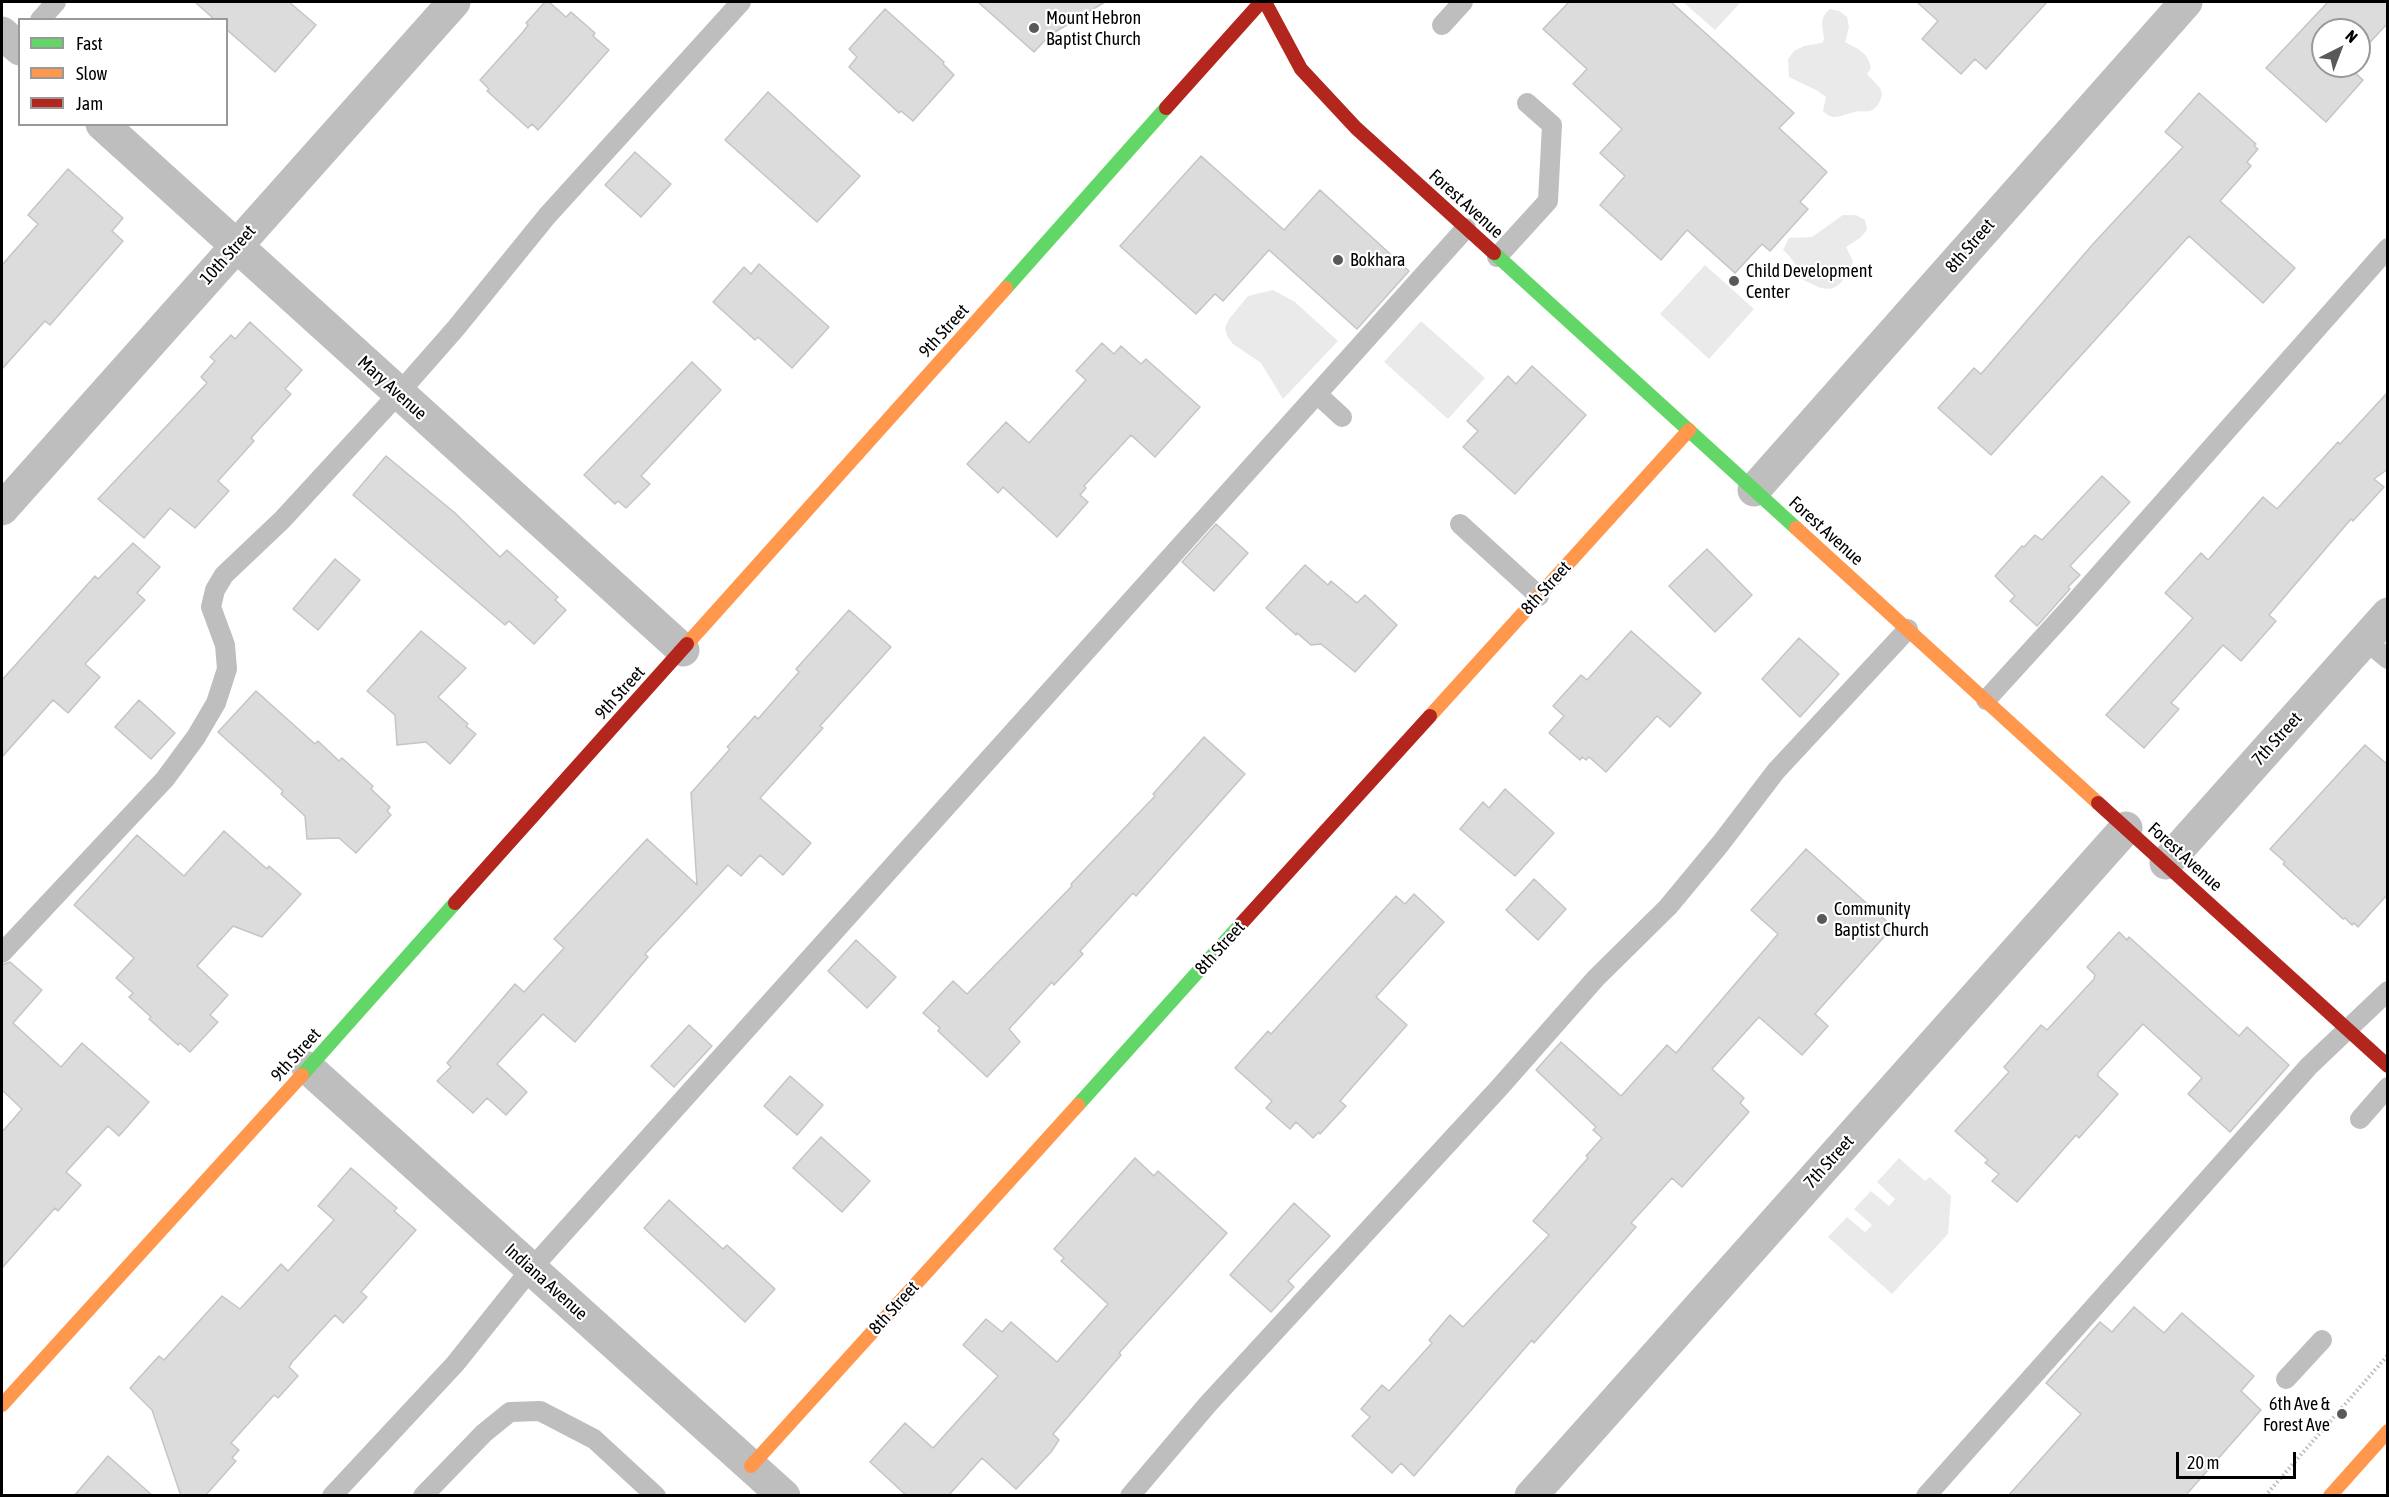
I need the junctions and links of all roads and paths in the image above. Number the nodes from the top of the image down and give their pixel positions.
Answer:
1 (56, 2) edge
2 (454, 2) edge
3 (741, 2) edge
4 (1263, 2) edge
5 (1463, 2) edge
6 (2186, 2) edge
7 (42, 18) edge
8 (1442, 25) dead end
9 (1527, 103) dead end
10 (104, 126) edge
11 (1466, 228) junction
12 (236, 246) junction
13 (2388, 248) edge
14 (1497, 257) junction
15 (399, 393) junction
16 (1317, 394) junction
17 (1342, 417) dead end
18 (1689, 430) junction
19 (1754, 490) junction
20 (2, 508) edge
21 (1460, 524) dead end
22 (1539, 596) junction
23 (2388, 614) edge
24 (1908, 629) junction
25 (2376, 649) edge
26 (683, 650) junction
27 (1986, 700) junction
28 (2126, 828) junction
29 (2166, 863) junction
30 (2, 953) edge
31 (2388, 991) edge
32 (2348, 1030) junction
33 (2388, 1066) edge
34 (308, 1068) junction
35 (2388, 1088) edge
36 (2360, 1119) dead end
37 (531, 1269) junction
38 (2322, 1340) dead end
39 (2388, 1355) edge
40 (2286, 1379) dead end
41 (2, 1405) edge
42 (2388, 1431) edge
43 (751, 1466) junction
44 (332, 1496) edge
45 (423, 1496) edge
46 (656, 1496) edge
47 (784, 1496) edge
48 (1130, 1496) edge
49 (1531, 1496) edge
50 (1926, 1496) edge
51 (2265, 1496) edge
52 (2330, 1496) edge

1 - 7 lane
2 - 12 street, 10th Street
3 - 15 lane
4 - 11 street, Forest Avenue
4 - 26 street, 9th Street
5 - 8 lane
6 - 19 street, 8th Street
9 - 14 lane
10 - 12 street, Mary Avenue
11 - 14 street, Forest Avenue
11 - 16 lane
12 - 15 street, Mary Avenue
12 - 20 street, 10th Street
13 - 27 lane
14 - 18 street, Forest Avenue
15 - 26 street, Mary Avenue
15 - 30 lane
16 - 17 lane
16 - 37 lane
18 - 19 street, Forest Avenue
18 - 22 street, 8th Street
19 - 24 street, Forest Avenue
21 - 22 lane
22 - 43 street, 8th Street
23 - 25 street, 7th Street
24 - 27 street, Forest Avenue
24 - 48 lane
25 - 29 street, 7th Street
26 - 34 street, 9th Street
27 - 28 street, Forest Avenue
28 - 29 street, Forest Avenue
28 - 49 street, 7th Street
29 - 32 street, Forest Avenue
31 - 32 lane
32 - 33 street, Forest Avenue
32 - 50 lane
34 - 37 street, Indiana Avenue
34 - 41 street, 9th Street
35 - 36 lane
37 - 43 street, Indiana Avenue
37 - 44 lane
38 - 40 lane
39 - 51 path
42 - 52 street
43 - 47 street, Indiana Avenue
45 - 46 lane

